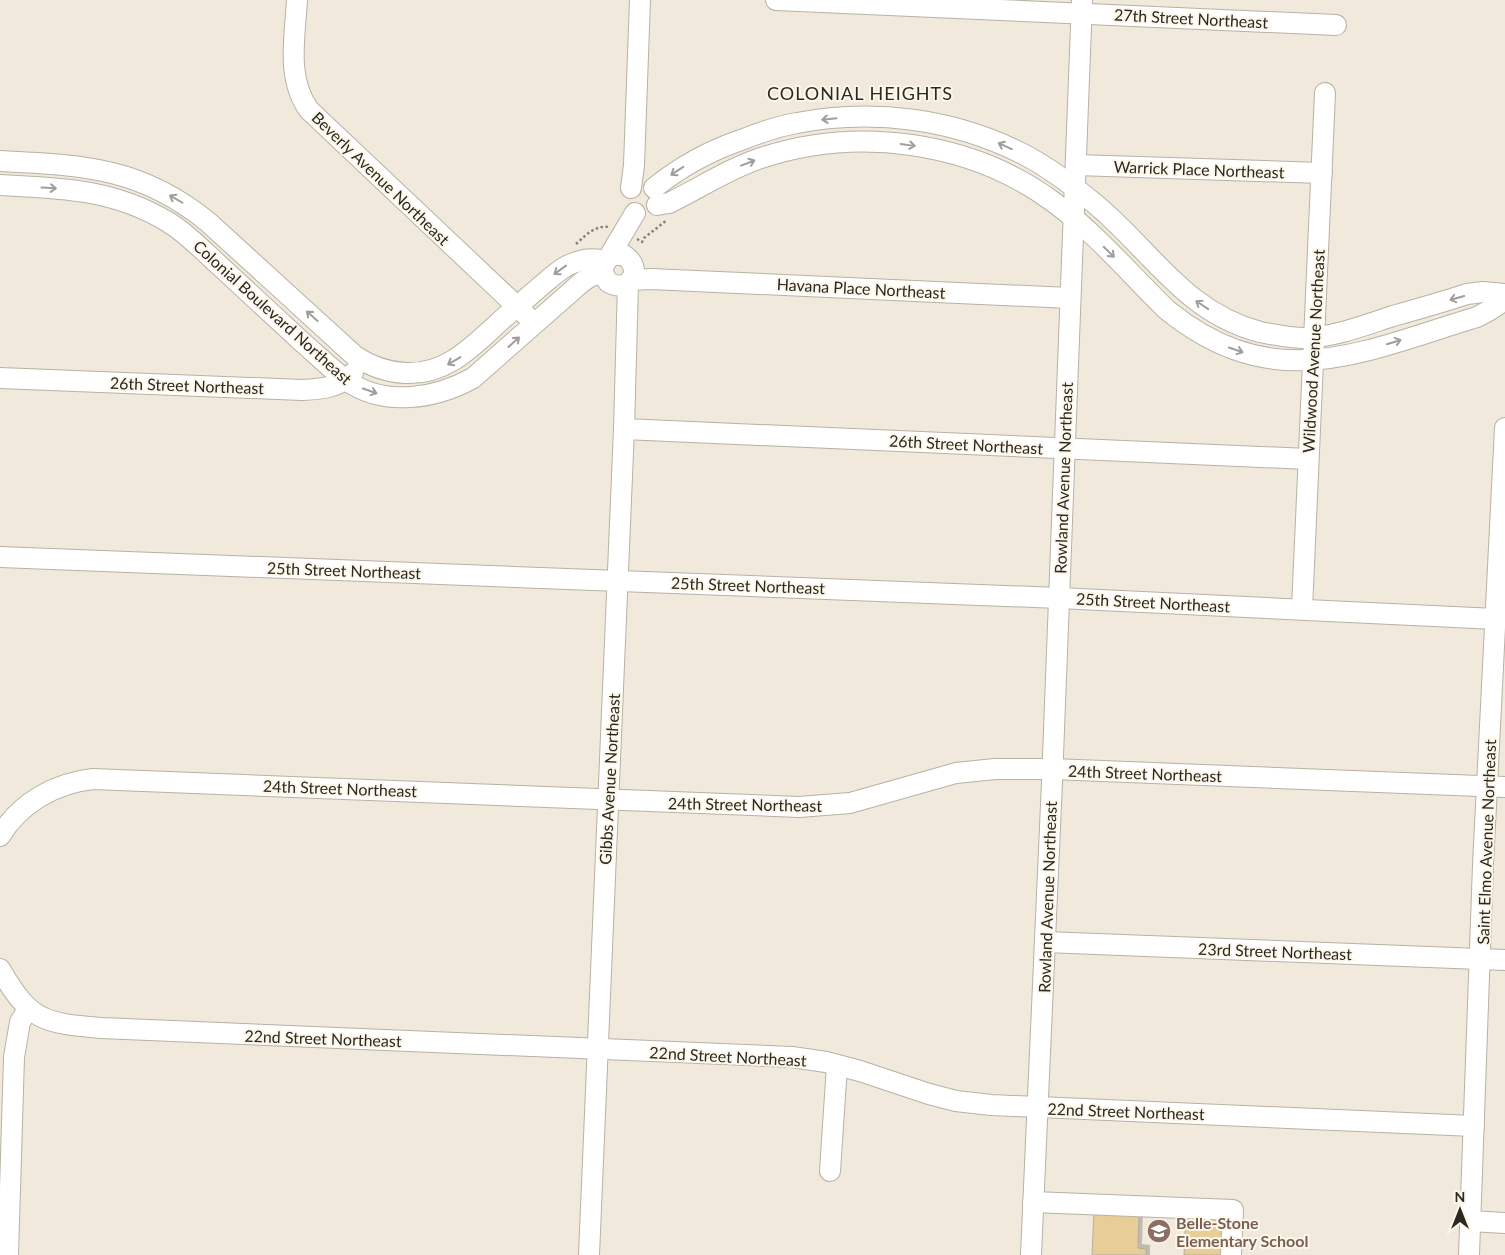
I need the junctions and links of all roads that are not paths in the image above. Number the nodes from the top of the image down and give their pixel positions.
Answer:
1 (297, 0) edge
2 (640, 0) edge
3 (776, 0) edge
4 (1082, 6) edge
5 (1336, 25) dead end
6 (1325, 93) dead end
7 (859, 117) junction
8 (860, 142) junction
9 (0, 161) edge
10 (1076, 166) junction
11 (1322, 173) junction
12 (0, 185) edge
13 (1075, 189) junction
14 (648, 201) junction
15 (1074, 218) junction
16 (208, 222) junction
17 (192, 240) junction
18 (609, 262) junction
19 (632, 284) junction
20 (1505, 294) edge
21 (1070, 298) junction
22 (1505, 300) edge
23 (517, 306) junction
24 (535, 323) junction
25 (1313, 337) junction
26 (1312, 361) junction
27 (364, 362) junction
28 (0, 378) edge
29 (347, 380) junction
30 (1505, 428) edge
31 (624, 429) junction
32 (1064, 449) junction
33 (1308, 460) junction
34 (0, 557) edge
35 (1502, 566) edge
36 (618, 581) junction
37 (1059, 598) junction
38 (1302, 609) junction
39 (1496, 619) junction
40 (1052, 769) junction
41 (1496, 786) edge
42 (608, 799) junction
43 (0, 836) edge
44 (1045, 942) junction
45 (1481, 959) junction
46 (1505, 960) edge
47 (0, 969) edge
48 (28, 1009) junction
49 (597, 1050) junction
50 (837, 1065) junction
51 (1037, 1108) junction
52 (1474, 1126) junction
53 (830, 1171) dead end
54 (1033, 1202) junction
55 (1470, 1221) junction
56 (1505, 1222) edge
57 (0, 1254) edge
58 (8, 1255) edge
59 (20, 1255) edge
60 (589, 1255) edge
61 (1031, 1255) edge
62 (1231, 1255) edge
63 (1469, 1255) edge

1 - 23 street, Beverly Avenue Northeast
2 - 14 street
3 - 4 street, 27th Street Northeast
4 - 5 street, 27th Street Northeast
4 - 10 street, Rowland Avenue Northeast
6 - 11 street, Wildwood Avenue Northeast
7 - 8 street
13 -> 7 street
7 -> 14 street
14 -> 8 street
8 -> 15 street
16 -> 9 street, Colonial Boulevard Northeast
10 - 11 street, Warrick Place Northeast
10 - 13 street, Rowland Avenue Northeast
11 - 25 street, Wildwood Avenue Northeast
12 -> 17 street, Colonial Boulevard Northeast
13 - 15 street, Rowland Avenue Northeast
25 -> 13 street
14 - 18 street
15 - 21 street, Rowland Avenue Northeast
15 -> 26 street
16 - 17 street
27 -> 16 street, Colonial Boulevard Northeast
17 - 29 street, Colonial Boulevard Northeast
18 - 19 street
18 - 19 street
18 -> 23 street, Colonial Boulevard Northeast
18 - 24 street, Colonial Boulevard Northeast
19 - 21 street, Havana Place Northeast
19 - 31 street, Gibbs Avenue Northeast
20 -> 25 street
21 - 32 street, Rowland Avenue Northeast
26 -> 22 street
23 - 24 street, Beverly Avenue Northeast
23 -> 27 street, Colonial Boulevard Northeast
29 -> 24 street, Colonial Boulevard Northeast
25 - 26 street, Wildwood Avenue Northeast
26 - 33 street, Wildwood Avenue Northeast
27 - 29 street
28 - 29 street, 26th Street Northeast
30 - 35 street, Saint Elmo Avenue Northeast
31 - 32 street, 26th Street Northeast
31 - 36 street, Gibbs Avenue Northeast
32 - 33 street, 26th Street Northeast
32 - 37 street, Rowland Avenue Northeast
33 - 38 street, Wildwood Avenue Northeast
34 - 36 street, 25th Street Northeast
35 - 39 street, Saint Elmo Avenue Northeast
36 - 37 street, 25th Street Northeast
36 - 42 street, Gibbs Avenue Northeast
37 - 38 street, 25th Street Northeast
37 - 40 street, Rowland Avenue Northeast
38 - 39 street, 25th Street Northeast
39 - 41 street, Saint Elmo Avenue Northeast
40 - 41 street, 24th Street Northeast
40 - 42 street, 24th Street Northeast
40 - 44 street, Rowland Avenue Northeast
41 - 45 street, Saint Elmo Avenue Northeast
42 - 43 street, 24th Street Northeast
42 - 49 street, Gibbs Avenue Northeast
44 - 45 street, 23rd Street Northeast
44 - 51 street, Rowland Avenue Northeast
45 - 46 street, 23rd Street Northeast
45 - 52 street, Saint Elmo Avenue Northeast
47 - 48 street, 22nd Street Northeast
48 - 49 street, 22nd Street Northeast
48 - 58 street
49 - 50 street, 22nd Street Northeast
49 - 60 street, Gibbs Avenue Northeast
50 - 51 street, 22nd Street Northeast
50 - 53 street
51 - 52 street, 22nd Street Northeast
51 - 54 street, Rowland Avenue Northeast
52 - 55 street, Saint Elmo Avenue Northeast
54 - 61 street, Rowland Avenue Northeast
54 - 62 street
55 - 56 street
55 - 63 street, Saint Elmo Avenue Northeast
57 - 58 street
58 - 59 street

